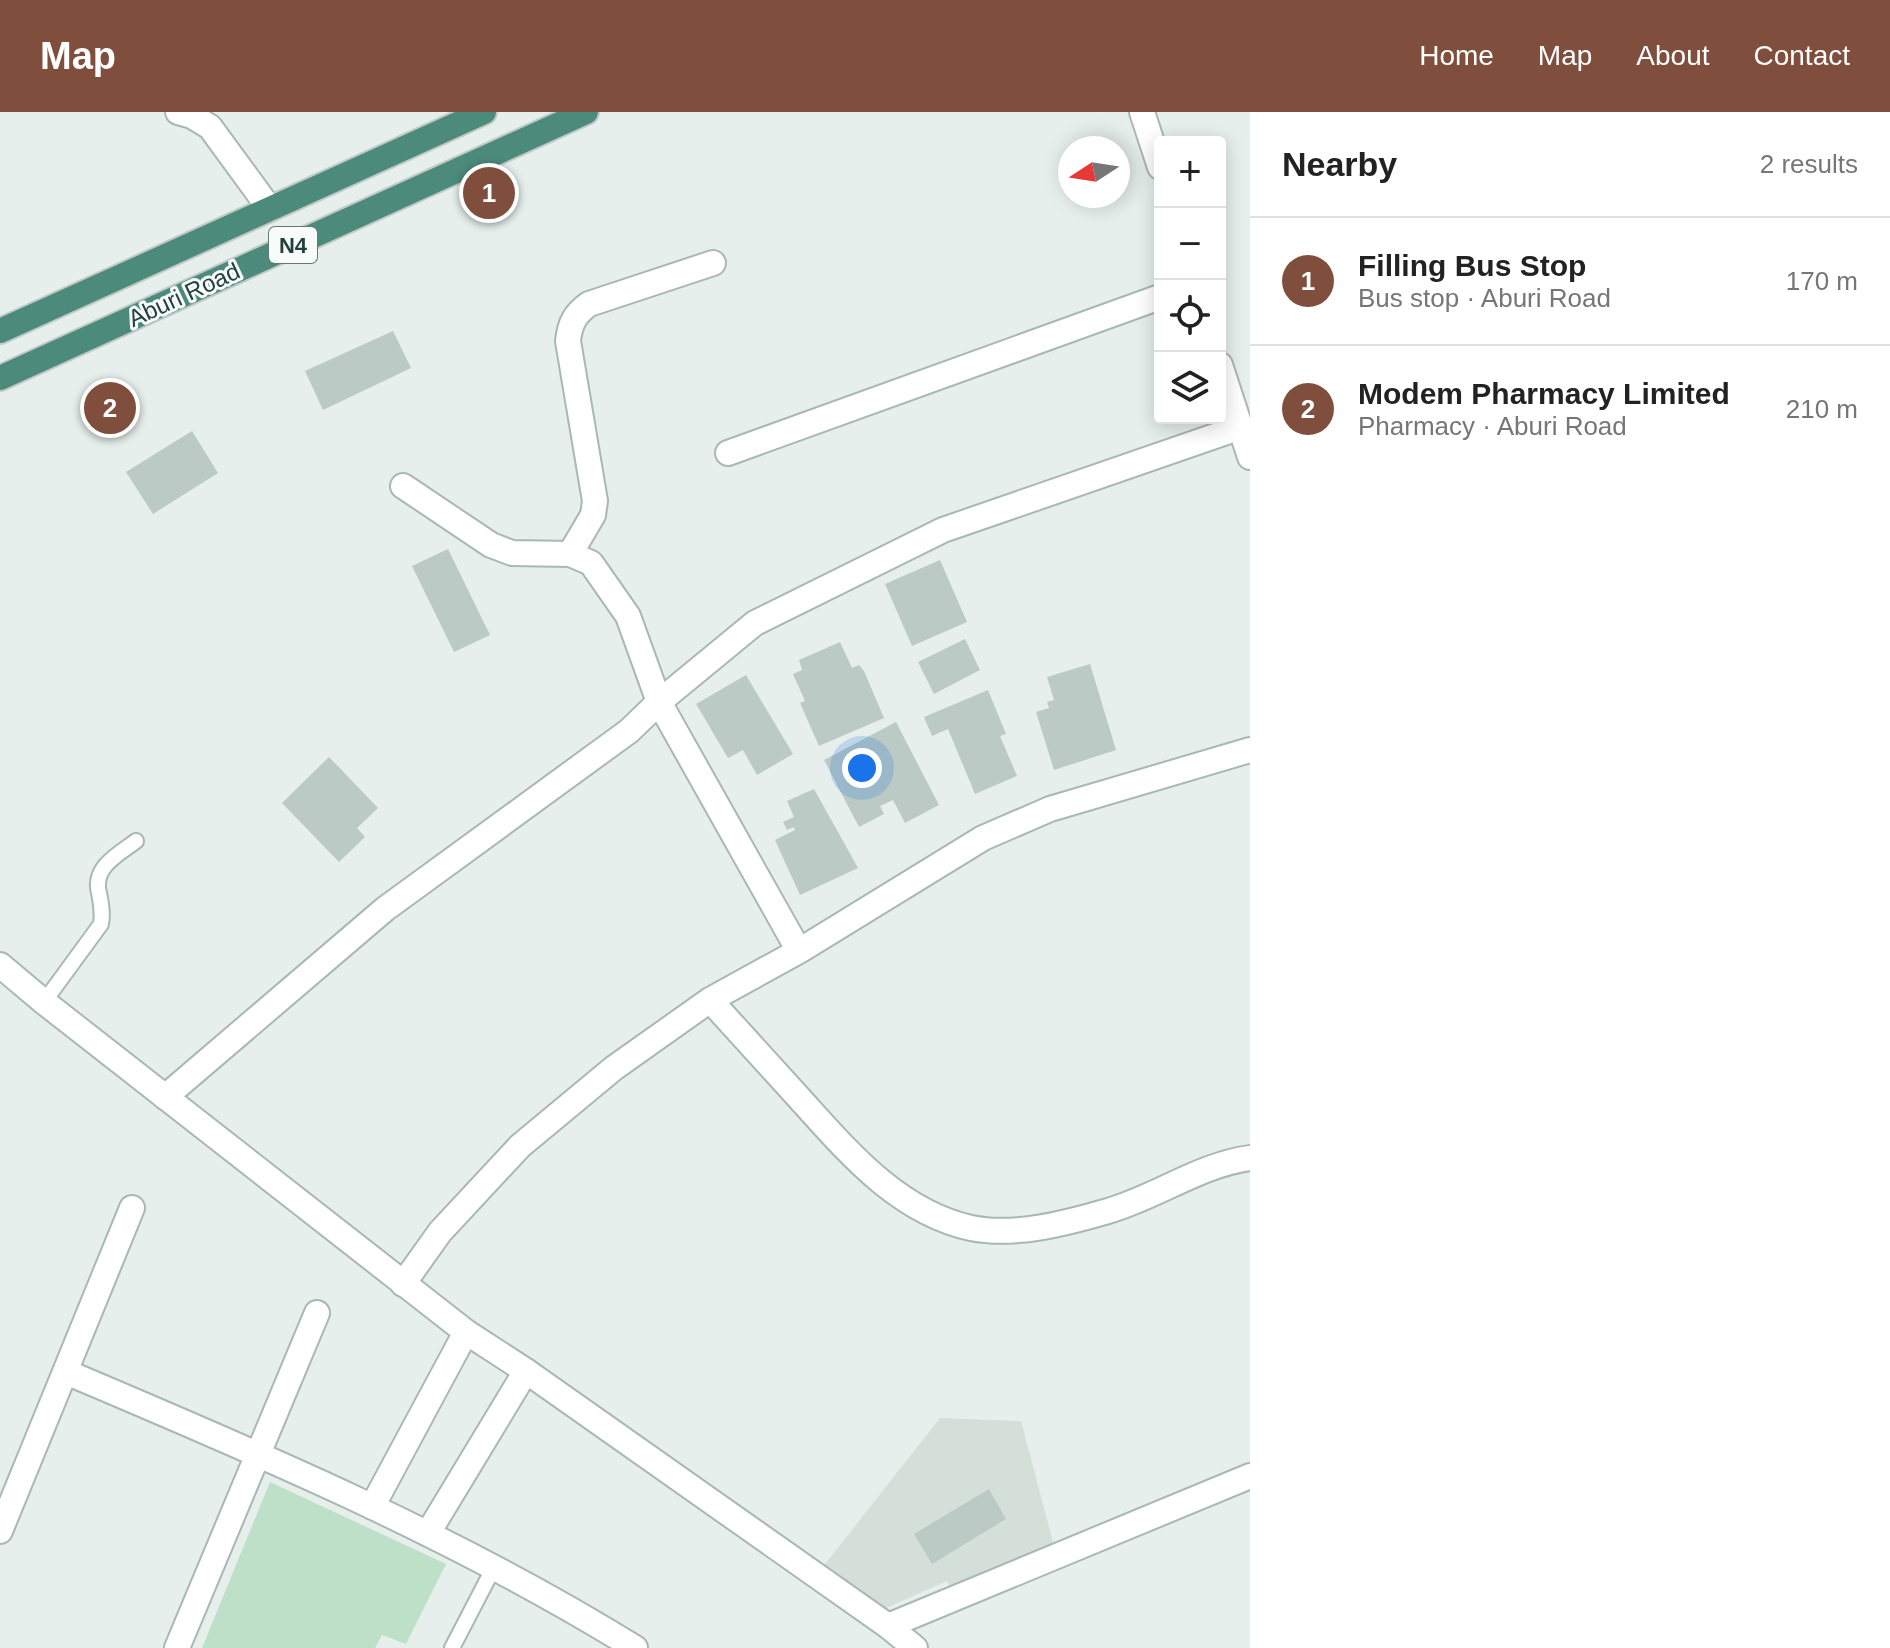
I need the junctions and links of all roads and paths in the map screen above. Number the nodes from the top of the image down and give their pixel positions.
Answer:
1 (178, 112) edge
2 (586, 112) edge
3 (1142, 112) edge
4 (480, 113) edge
5 (1154, 149) edge
6 (270, 209) junction
7 (713, 263) dead end
8 (1154, 299) edge
9 (0, 331) edge
10 (0, 378) edge
11 (1226, 383) edge
12 (1241, 427) junction
13 (728, 453) dead end
14 (1250, 457) edge
15 (403, 486) dead end
16 (570, 554) junction
17 (659, 702) junction
18 (1250, 750) edge
19 (136, 841) dead end
20 (799, 951) junction
21 (0, 965) edge
22 (710, 1000) junction
23 (44, 1002) junction
24 (165, 1097) junction
25 (1250, 1158) edge
26 (132, 1208) dead end
27 (403, 1284) junction
28 (317, 1313) dead end
29 (466, 1332) junction
30 (526, 1371) junction
31 (66, 1372) junction
32 (258, 1453) junction
33 (1250, 1476) edge
34 (372, 1507) junction
35 (0, 1531) edge
36 (428, 1533) junction
37 (493, 1569) junction
38 (888, 1626) junction
39 (596, 1638) edge
40 (177, 1648) edge
41 (452, 1648) edge
42 (635, 1648) edge
43 (915, 1648) edge

1 - 6 street
2 - 10 highway, Aburi Road / N4
3 - 5 street
4 - 6 highway, Aburi Road / N4
6 - 9 highway, Aburi Road / N4
7 - 16 street
8 - 13 street
11 - 12 street
12 - 14 street
12 - 17 street
15 - 16 street
16 - 17 street
17 - 20 street
17 - 24 street
18 - 20 street
19 - 23 lane
20 - 22 street
21 - 23 street
22 - 25 street
22 - 27 street
23 - 24 street
24 - 27 street
26 - 31 street
27 - 29 street
28 - 32 street
29 - 30 street
29 - 34 street
30 - 36 street
30 - 38 street
31 - 32 street
31 - 35 street
32 - 34 street
32 - 40 street
33 - 38 street
34 - 36 street
36 - 37 street
37 - 39 street
37 - 41 lane
38 - 43 street
39 - 42 street

